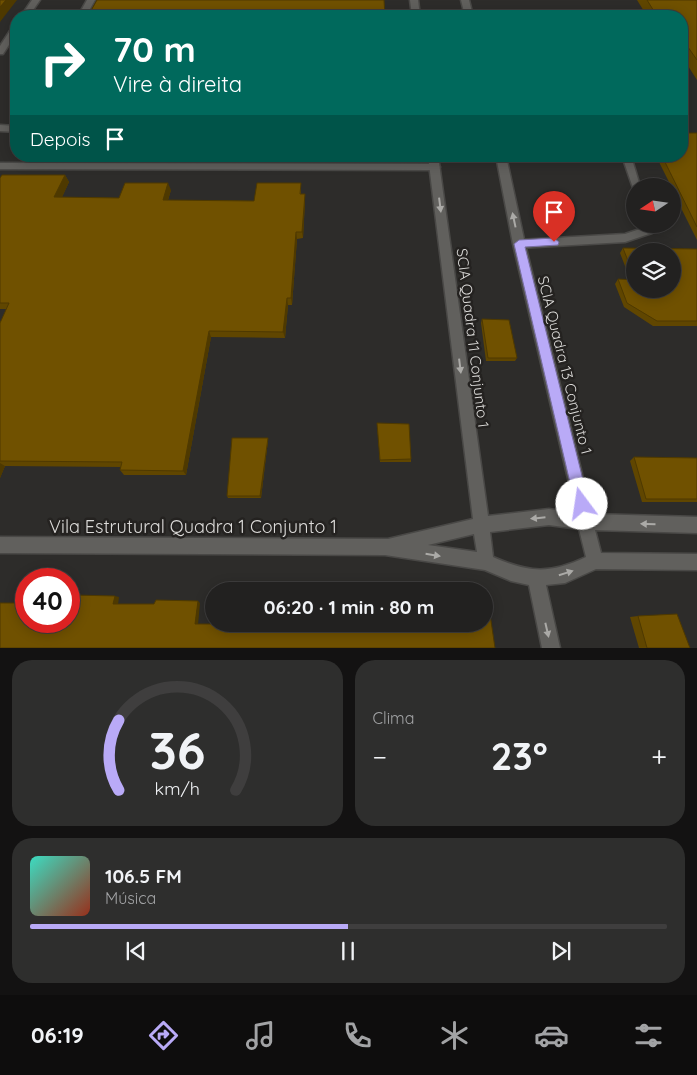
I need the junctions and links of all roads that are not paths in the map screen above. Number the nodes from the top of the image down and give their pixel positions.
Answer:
1 (10, 37) edge
2 (0, 52) edge
3 (180, 162) edge
4 (206, 162) edge
5 (434, 162) edge
6 (502, 162) edge
7 (628, 162) edge
8 (0, 166) edge
9 (205, 167) junction
10 (178, 168) junction
11 (633, 178) edge
12 (639, 233) edge
13 (519, 244) junction
14 (587, 522) junction
15 (480, 525) junction
16 (697, 525) edge
17 (0, 544) edge
18 (385, 547) junction
19 (594, 561) junction
20 (486, 562) junction
21 (697, 562) edge
22 (536, 578) junction
23 (551, 648) edge

1 - 2 street
3 - 10 street
4 - 9 street
5 - 9 street
5 -> 15 street, SCIA Quadra 11 Conjunto 1
13 -> 6 street, SCIA Quadra 13 Conjunto 1
7 - 11 lane
8 - 10 street
9 - 10 street
12 - 13 lane
13 - 14 street, SCIA Quadra 13 Conjunto 1
14 -> 15 street
16 -> 14 street
14 - 19 street, SCIA Quadra 13 Conjunto 1
15 - 18 street
15 - 20 street, SCIA Quadra 11 Conjunto 1
17 - 18 street, Vila Estrutural Quadra 1 Conjunto 1
18 -> 20 street
19 - 21 street
22 -> 19 street
20 - 22 street
22 -> 23 street

